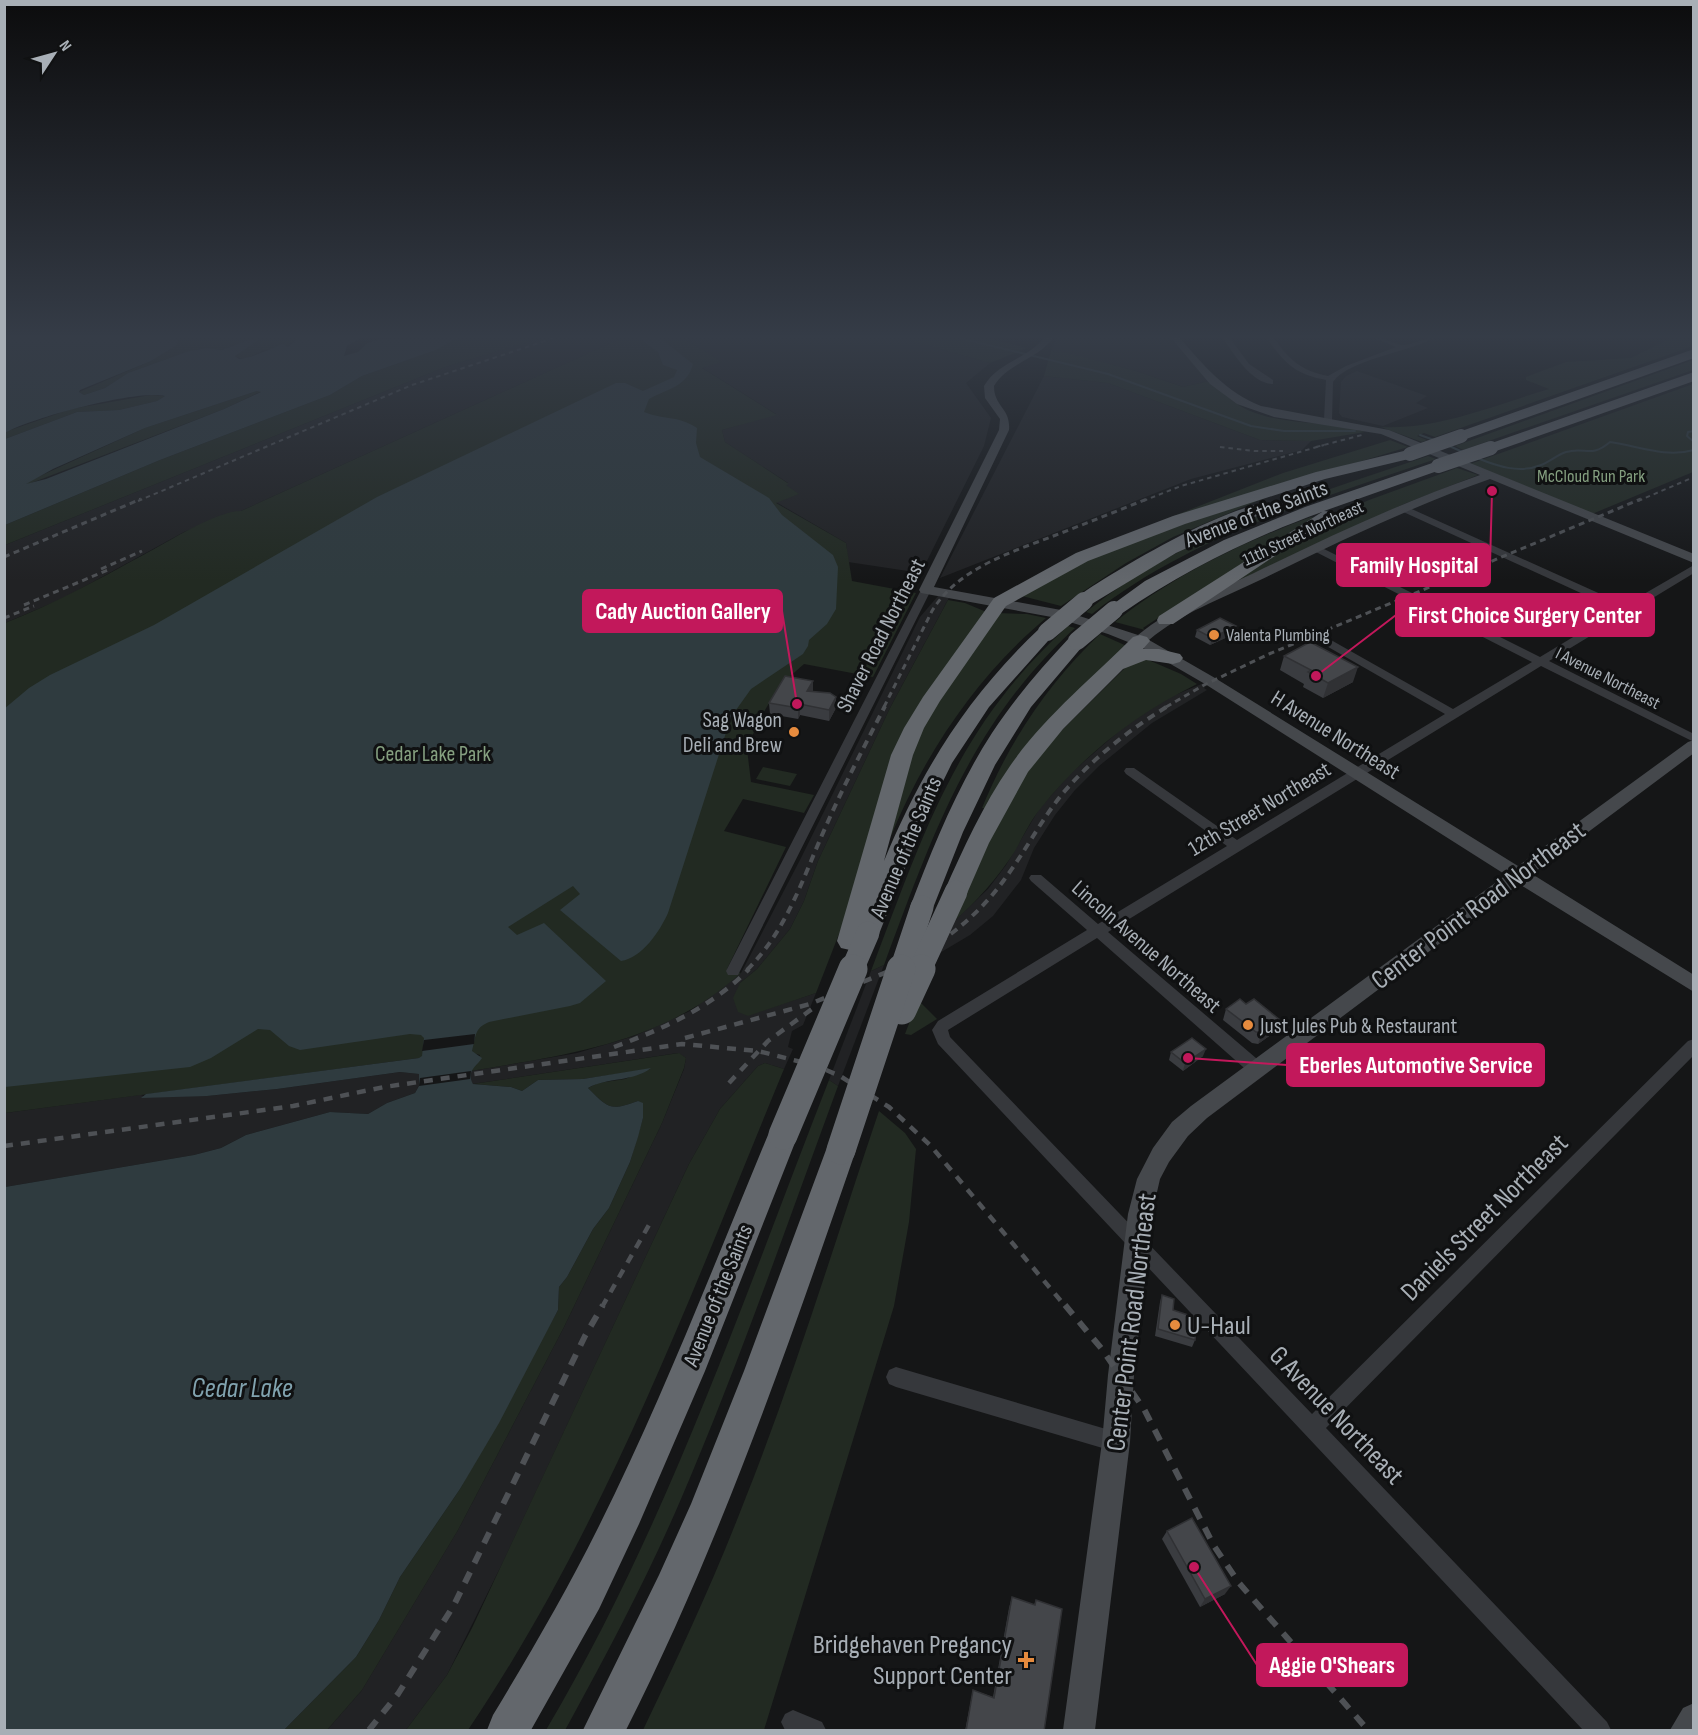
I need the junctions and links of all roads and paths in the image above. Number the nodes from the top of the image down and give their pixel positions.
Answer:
1 (1005, 419) edge
2 (1319, 419) edge
3 (1509, 419) edge
4 (1574, 419) edge
5 (1328, 420) joint
6 (1409, 454) junction
7 (1409, 476) junction
8 (1491, 476) junction
9 (1402, 508) junction
10 (1315, 548) junction
11 (1694, 559) edge
12 (1694, 568) edge
13 (926, 590) junction
14 (1000, 602) junction
15 (1625, 609) junction
16 (1166, 620) junction
17 (1140, 641) junction
18 (1327, 642) dead end
19 (1173, 658) junction
20 (1540, 662) junction
21 (1116, 667) junction
22 (1453, 714) junction
23 (1694, 739) edge
24 (1694, 745) edge
25 (1130, 771) dead end
26 (1356, 773) junction
27 (1236, 846) junction
28 (1517, 874) junction
29 (1036, 878) dead end
30 (1098, 931) junction
31 (859, 937) junction
32 (733, 971) dead end
33 (1694, 985) edge
34 (940, 1030) joint
35 (1694, 1045) edge
36 (1257, 1069) junction
37 (866, 1082) junction
38 (1136, 1243) junction
39 (896, 1377) dead end
40 (1312, 1428) junction
41 (1116, 1442) junction
42 (1694, 1719) edge
43 (508, 1731) edge
44 (604, 1731) edge
45 (1079, 1731) edge
46 (1599, 1731) edge
47 (1686, 1731) edge

1 - 13 street, Shaver Road Northeast
2 - 5 street
3 - 6 highway, Avenue of the Saints, bridge
4 - 7 highway, Avenue of the Saints, bridge
5 - 8 street
6 - 14 highway
6 - 31 highway, Avenue of the Saints, bridge
7 - 16 highway
7 - 37 highway, Avenue of the Saints, bridge
8 - 9 street, 11th Street Northeast
8 - 11 street
9 - 10 street, 11th Street Northeast
9 - 15 street
10 - 16 street, 11th Street Northeast
10 - 20 street, I Avenue Northeast
12 - 15 street, 12th Street Northeast
13 - 14 street, H Avenue Northeast
13 - 32 street, Shaver Road Northeast
14 - 17 street, H Avenue Northeast
14 - 31 highway
15 - 20 street, 12th Street Northeast
16 - 17 street, 11th Street Northeast
17 - 19 street, H Avenue Northeast
17 - 21 highway
18 - 22 street
19 - 21 highway
19 - 26 street, H Avenue Northeast
20 - 22 street, 12th Street Northeast
20 - 23 street, I Avenue Northeast
21 - 37 highway, bridge
22 - 26 street, 12th Street Northeast
24 - 28 street, Center Point Road Northeast
25 - 27 street
26 - 27 street, 12th Street Northeast
26 - 28 street, H Avenue Northeast
27 - 30 street, 12th Street Northeast
28 - 33 street, H Avenue Northeast
28 - 36 street, Center Point Road Northeast
29 - 30 street, Lincoln Avenue Northeast
30 - 34 street, 12th Street Northeast
30 - 36 street, Lincoln Avenue Northeast
31 - 43 highway, Avenue of the Saints, bridge
34 - 38 street, G Avenue Northeast
35 - 40 street, Daniels Street Northeast
36 - 38 street, Center Point Road Northeast
37 - 44 highway, Avenue of the Saints, bridge
38 - 40 street, G Avenue Northeast
38 - 41 street, Center Point Road Northeast
39 - 41 street
40 - 46 street, G Avenue Northeast
41 - 45 street, Center Point Road Northeast
42 - 47 street

